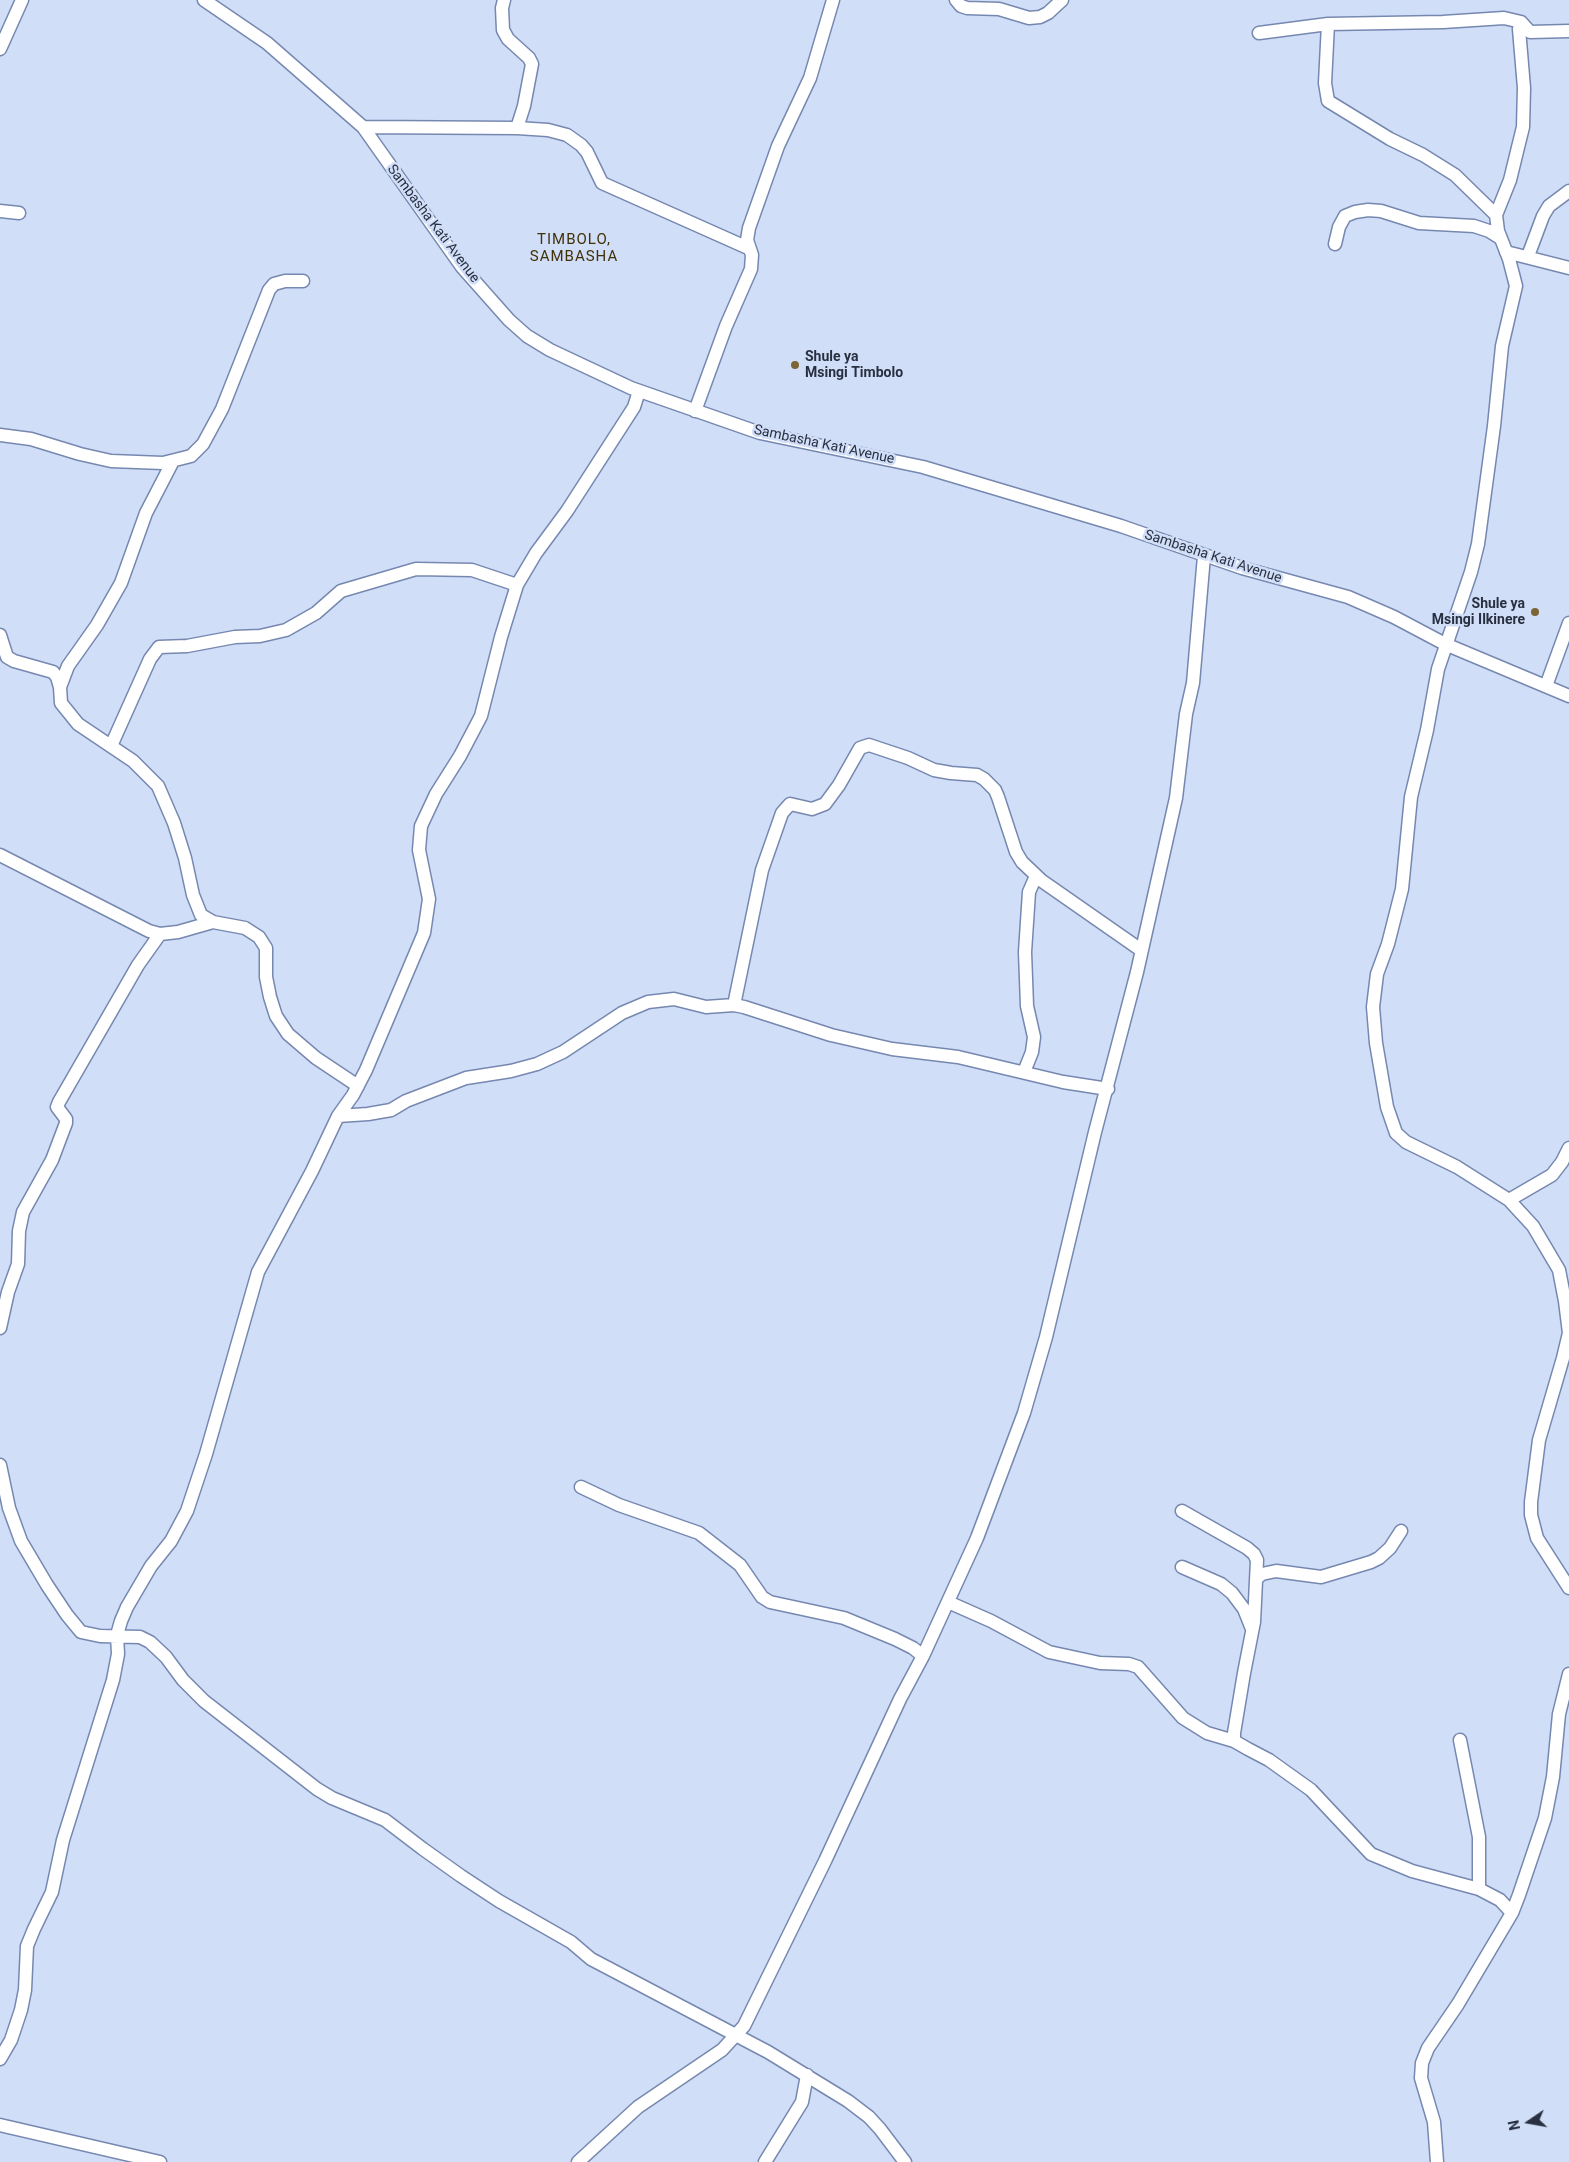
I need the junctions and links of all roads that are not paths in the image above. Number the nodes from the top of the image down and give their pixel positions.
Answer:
1 (22, 0) edge
2 (204, 0) edge
3 (504, 0) edge
4 (833, 0) edge
5 (956, 0) edge
6 (1062, 0) edge
7 (1521, 22) junction
8 (1328, 24) junction
9 (1569, 31) edge
10 (1259, 33) dead end
11 (0, 49) edge
12 (363, 127) junction
13 (517, 128) junction
14 (1569, 191) edge
15 (0, 211) edge
16 (20, 213) dead end
17 (1496, 215) junction
18 (1500, 238) junction
19 (1335, 244) dead end
20 (748, 248) junction
21 (1506, 252) junction
22 (1528, 256) junction
23 (1569, 268) edge
24 (303, 281) dead end
25 (639, 391) junction
26 (695, 411) junction
27 (0, 436) edge
28 (173, 461) junction
29 (1204, 556) junction
30 (517, 585) junction
31 (1569, 623) edge
32 (0, 635) edge
33 (1445, 644) junction
34 (1546, 686) junction
35 (60, 687) junction
36 (1569, 696) edge
37 (111, 746) junction
38 (0, 855) edge
39 (1036, 876) junction
40 (213, 922) junction
41 (160, 934) junction
42 (1141, 950) junction
43 (734, 1005) junction
44 (1024, 1072) junction
45 (358, 1086) junction
46 (1108, 1089) junction
47 (338, 1116) junction
48 (1569, 1148) edge
49 (1509, 1200) junction
50 (0, 1328) edge
51 (0, 1465) edge
52 (580, 1486) dead end
53 (1182, 1511) dead end
54 (1401, 1531) dead end
55 (1182, 1567) dead end
56 (1257, 1578) junction
57 (1569, 1588) edge
58 (948, 1602) junction
59 (1253, 1631) junction
60 (117, 1636) junction
61 (923, 1656) junction
62 (1569, 1674) edge
63 (1460, 1740) dead end
64 (1234, 1741) junction
65 (1479, 1889) junction
66 (1512, 1913) junction
67 (736, 2035) junction
68 (0, 2059) edge
69 (807, 2075) junction
70 (0, 2126) edge
71 (160, 2162) edge
72 (578, 2162) edge
73 (765, 2162) edge
74 (905, 2162) edge
75 (1437, 2162) edge

1 - 11 street
2 - 12 street, Sambasha Kati Avenue
3 - 13 street
4 - 20 street
5 - 6 street
7 - 8 street
7 - 9 street
7 - 17 street
8 - 10 street
8 - 17 street
12 - 13 street
12 - 25 street, Sambasha Kati Avenue
13 - 20 street
14 - 22 street
15 - 16 street
17 - 18 street
18 - 19 street
18 - 21 street
20 - 26 street
21 - 22 street
21 - 33 street
22 - 23 street
24 - 28 street
25 - 26 street, Sambasha Kati Avenue
25 - 30 street
26 - 29 street, Sambasha Kati Avenue
27 - 28 street
28 - 35 street
29 - 33 street, Sambasha Kati Avenue
29 - 42 street
30 - 37 street
30 - 45 street
31 - 34 street
32 - 35 street
33 - 34 street, Sambasha Kati Avenue
33 - 49 street
34 - 36 street, Sambasha Kati Avenue
35 - 37 street
37 - 40 street
38 - 41 street
39 - 42 street
39 - 43 street
39 - 44 street
40 - 41 street
40 - 45 street
41 - 50 street
42 - 46 street
43 - 44 street
43 - 47 street
44 - 46 street
45 - 47 street
46 - 58 street
47 - 60 street
48 - 49 street
49 - 57 street
51 - 60 street
52 - 61 street
53 - 56 street
54 - 56 street
55 - 59 street
56 - 59 street
58 - 61 street
58 - 64 street
59 - 64 street
60 - 67 street
60 - 68 street
61 - 67 street
62 - 66 street
63 - 65 street
64 - 65 street
65 - 66 street
66 - 75 street
67 - 69 street
67 - 72 street
69 - 73 street
69 - 74 street
70 - 71 street

